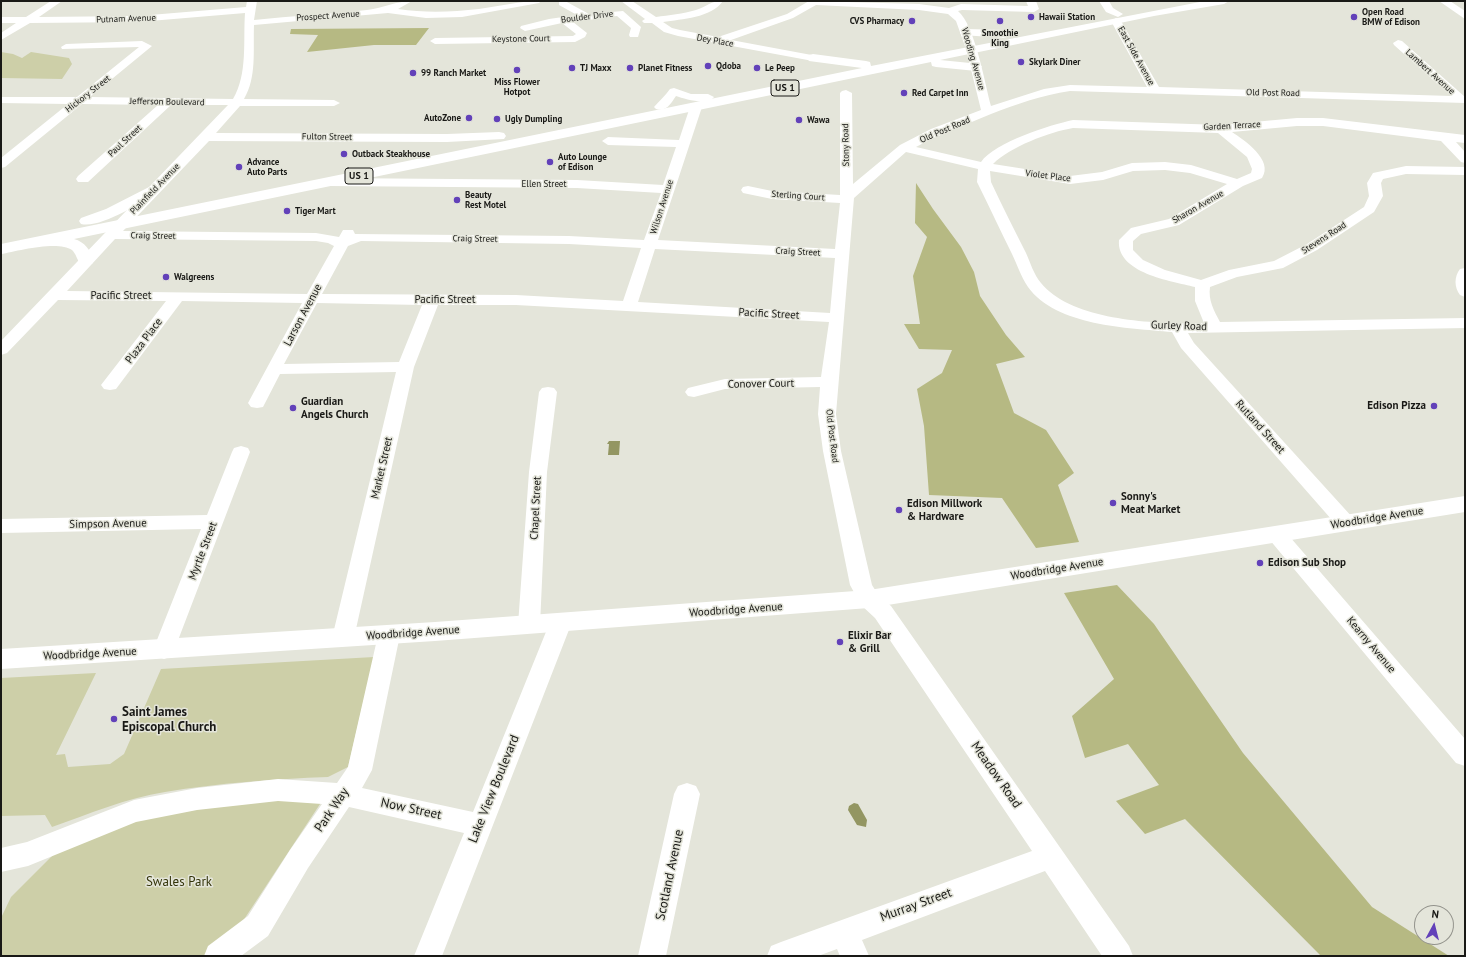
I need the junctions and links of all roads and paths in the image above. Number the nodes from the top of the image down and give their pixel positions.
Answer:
1 (57, 1) edge
2 (407, 1) edge
3 (479, 1) edge
4 (536, 1) edge
5 (626, 1) edge
6 (718, 1) edge
7 (1030, 1) edge
8 (1104, 1) edge
9 (1191, 1) edge
10 (1224, 1) edge
11 (1444, 1) edge
12 (814, 2) edge
13 (562, 3) dead end
14 (885, 4) edge
15 (960, 4) edge
16 (251, 5) edge
17 (388, 10) junction
18 (494, 10) junction
19 (950, 11) junction
20 (586, 16) junction
21 (1465, 16) edge
22 (508, 18) dead end
23 (1117, 18) junction
24 (138, 19) junction
25 (1, 20) edge
26 (29, 20) junction
27 (564, 20) junction
28 (652, 20) junction
29 (248, 23) junction
30 (632, 23) junction
31 (634, 35) dead end
32 (1, 37) edge
33 (523, 39) junction
34 (435, 41) dead end
35 (716, 41) junction
36 (969, 42) junction
37 (1398, 43) dead end
38 (112, 45) junction
39 (66, 47) dead end
40 (813, 58) junction
41 (911, 62) junction
42 (872, 65) junction
43 (976, 67) junction
44 (860, 72) junction
45 (812, 76) junction
46 (780, 89) junction
47 (1155, 91) junction
48 (846, 93) junction
49 (1278, 93) junction
50 (1297, 94) junction
51 (1, 100) edge
52 (1464, 100) edge
53 (79, 101) junction
54 (235, 102) junction
55 (167, 103) junction
56 (334, 103) dead end
57 (696, 107) junction
58 (987, 112) junction
59 (1301, 122) junction
60 (1320, 122) junction
61 (602, 127) junction
62 (1222, 129) junction
63 (206, 136) junction
64 (1445, 138) junction
65 (1465, 139) edge
66 (608, 141) junction
67 (449, 143) junction
68 (682, 144) junction
69 (512, 145) junction
70 (904, 148) junction
71 (1465, 159) edge
72 (1, 164) edge
73 (985, 166) junction
74 (400, 168) junction
75 (1465, 171) edge
76 (83, 179) dead end
77 (330, 182) junction
78 (395, 183) junction
79 (1238, 183) junction
80 (668, 189) junction
81 (153, 190) junction
82 (748, 190) dead end
83 (847, 198) junction
84 (79, 225) junction
85 (121, 225) junction
86 (350, 229) dead end
87 (1, 241) edge
88 (22, 244) junction
89 (341, 244) junction
90 (650, 244) junction
91 (1, 249) edge
92 (842, 254) junction
93 (86, 260) junction
94 (1465, 272) edge
95 (1203, 285) junction
96 (1465, 292) edge
97 (54, 295) junction
98 (178, 296) junction
99 (312, 298) junction
100 (432, 300) junction
101 (629, 306) junction
102 (837, 318) junction
103 (1465, 323) edge
104 (1178, 328) junction
105 (1215, 328) junction
106 (1, 350) edge
107 (406, 366) junction
108 (274, 370) junction
109 (828, 382) junction
110 (110, 385) dead end
111 (548, 392) dead end
112 (694, 392) dead end
113 (257, 403) dead end
114 (241, 452) dead end
115 (1465, 504) edge
116 (214, 522) junction
117 (1346, 523) junction
118 (1, 526) edge
119 (1276, 534) junction
120 (869, 598) junction
121 (561, 622) junction
122 (529, 625) junction
123 (389, 635) junction
124 (343, 638) junction
125 (164, 650) junction
126 (1, 659) edge
127 (1465, 756) edge
128 (687, 794) dead end
129 (343, 795) junction
130 (480, 825) junction
131 (1052, 856) junction
132 (1, 860) edge
133 (849, 944) edge
134 (218, 956) edge
135 (428, 956) edge
136 (652, 956) edge
137 (781, 956) edge
138 (1119, 956) edge

1 - 26 street
2 - 17 street, Prospect Avenue
3 - 18 street
4 - 18 street
5 - 28 street, Dey Place
6 - 28 street
7 - 15 street
8 - 23 street, East Side Avenue
9 - 23 main road, US 1
10 - 23 main road, US 1
11 - 21 street
12 - 14 street
12 - 35 street
13 - 20 street
14 - 19 street
15 - 19 street
16 - 24 street, Putnam Avenue
16 - 29 street, Plainfield Avenue
17 - 18 street
17 - 29 street, Prospect Avenue
18 - 22 street
19 - 36 street, Wooding Avenue
20 - 27 street, Boulder Drive
20 - 30 street, Boulder Drive
23 - 36 main road, US 1
23 - 36 main road, US 1
23 - 47 street, East Side Avenue
24 - 26 street, Putnam Avenue
24 - 38 street
25 - 26 street, Putnam Avenue
26 - 32 street
27 - 33 street, Boulder Drive
27 - 33 street, Keystone Court
28 - 30 street
28 - 35 street, Dey Place
29 - 54 street, Plainfield Avenue
30 - 31 street
33 - 34 street, Keystone Court
35 - 40 street, Dey Place
36 - 41 main road, US 1
36 - 42 main road, US 1
36 - 43 street, Wooding Avenue
37 - 52 street, Lambert Avenue
38 - 39 street
38 - 53 street, Hickory Street
40 - 42 main road
40 - 45 main road
41 - 43 main road
41 - 44 main road, US 1
42 - 45 main road, US 1
43 - 58 street, Wooding Avenue
44 - 46 main road, US 1
44 - 48 main road
45 - 67 main road, US 1
46 - 48 main road
46 - 57 main road, US 1
47 - 49 street, Old Post Road
47 - 58 street, Old Post Road
48 - 83 street, Stony Road
49 - 50 street, Old Post Road
49 - 59 street
50 - 52 street, Old Post Road
50 - 60 street
51 - 53 street, Jefferson Boulevard
53 - 55 street, Jefferson Boulevard
53 - 72 street, Hickory Street
54 - 55 street, Jefferson Boulevard
54 - 56 street, Jefferson Boulevard
54 - 63 street, Plainfield Avenue
55 - 76 street, Paul Street
57 - 61 main road, US 1
57 - 68 street, Wilson Avenue
58 - 70 street, Old Post Road
59 - 60 street, Garden Terrace
59 - 62 street, Garden Terrace
60 - 64 street, Garden Terrace
61 - 66 main road
61 - 69 main road, US 1
62 - 73 street, Garden Terrace
62 - 79 street, Sharon Avenue
63 - 67 street, Fulton Street
63 - 81 street, Plainfield Avenue
64 - 65 street, Garden Terrace
64 - 71 street
66 - 68 street
66 - 69 main road
67 - 85 main road, US 1
68 - 80 street, Wilson Avenue
69 - 74 main road, US 1
70 - 73 street, Violet Place
70 - 83 street, Old Post Road
73 - 79 street, Violet Place
73 - 104 street, Gurley Road
74 - 77 main road, US 1
74 - 78 street
75 - 95 street, Stevens Road
77 - 78 street, Ellen Street
77 - 85 main road, US 1
78 - 80 street, Ellen Street
79 - 95 street, Sharon Avenue
80 - 90 street, Wilson Avenue
81 - 84 main road
81 - 85 street, Plainfield Avenue
82 - 83 street, Sterling Court
83 - 92 street, Old Post Road
84 - 85 main road, US 1
84 - 87 main road, US 1
85 - 88 main road
85 - 89 street, Craig Street
85 - 93 street, Plainfield Avenue
86 - 89 street, Larson Avenue
88 - 91 main road
88 - 93 main road
89 - 90 street, Craig Street
89 - 99 street, Larson Avenue
90 - 92 street, Craig Street
90 - 101 street, Wilson Avenue
92 - 102 street, Old Post Road
93 - 97 street, Plainfield Avenue
94 - 96 street
95 - 105 street
97 - 98 street, Pacific Street
97 - 106 street, Plainfield Avenue
98 - 99 street, Pacific Street
98 - 110 street, Plaza Place
99 - 100 street, Pacific Street
99 - 108 street, Larson Avenue
100 - 101 street, Pacific Street
100 - 107 street, Market Street
101 - 102 street, Pacific Street
102 - 109 street, Old Post Road
103 - 105 street, Gurley Road
104 - 105 street, Gurley Road
104 - 117 street, Rutland Street
107 - 108 street
107 - 124 street, Market Street
108 - 113 street, Larson Avenue
109 - 112 street, Conover Court
109 - 120 street, Old Post Road
111 - 122 street, Chapel Street
114 - 116 street, Myrtle Street
115 - 117 main road, Woodbridge Avenue
116 - 118 street, Simpson Avenue
116 - 125 street, Myrtle Street
117 - 119 main road, Woodbridge Avenue
119 - 120 main road, Woodbridge Avenue
119 - 127 street, Kearny Avenue
120 - 121 main road, Woodbridge Avenue
120 - 131 street, Meadow Road
121 - 122 main road, Woodbridge Avenue
121 - 130 street, Lake View Boulevard
122 - 123 main road, Woodbridge Avenue
123 - 124 main road, Woodbridge Avenue
123 - 129 street, Park Way
124 - 125 main road, Woodbridge Avenue
125 - 126 main road, Woodbridge Avenue
128 - 136 street, Scotland Avenue
129 - 130 street, Now Street
129 - 132 street, Now Street
129 - 134 street, Park Way
130 - 135 street, Lake View Boulevard
131 - 133 street, Murray Street
131 - 138 street, Meadow Road
133 - 137 street, Murray Street

